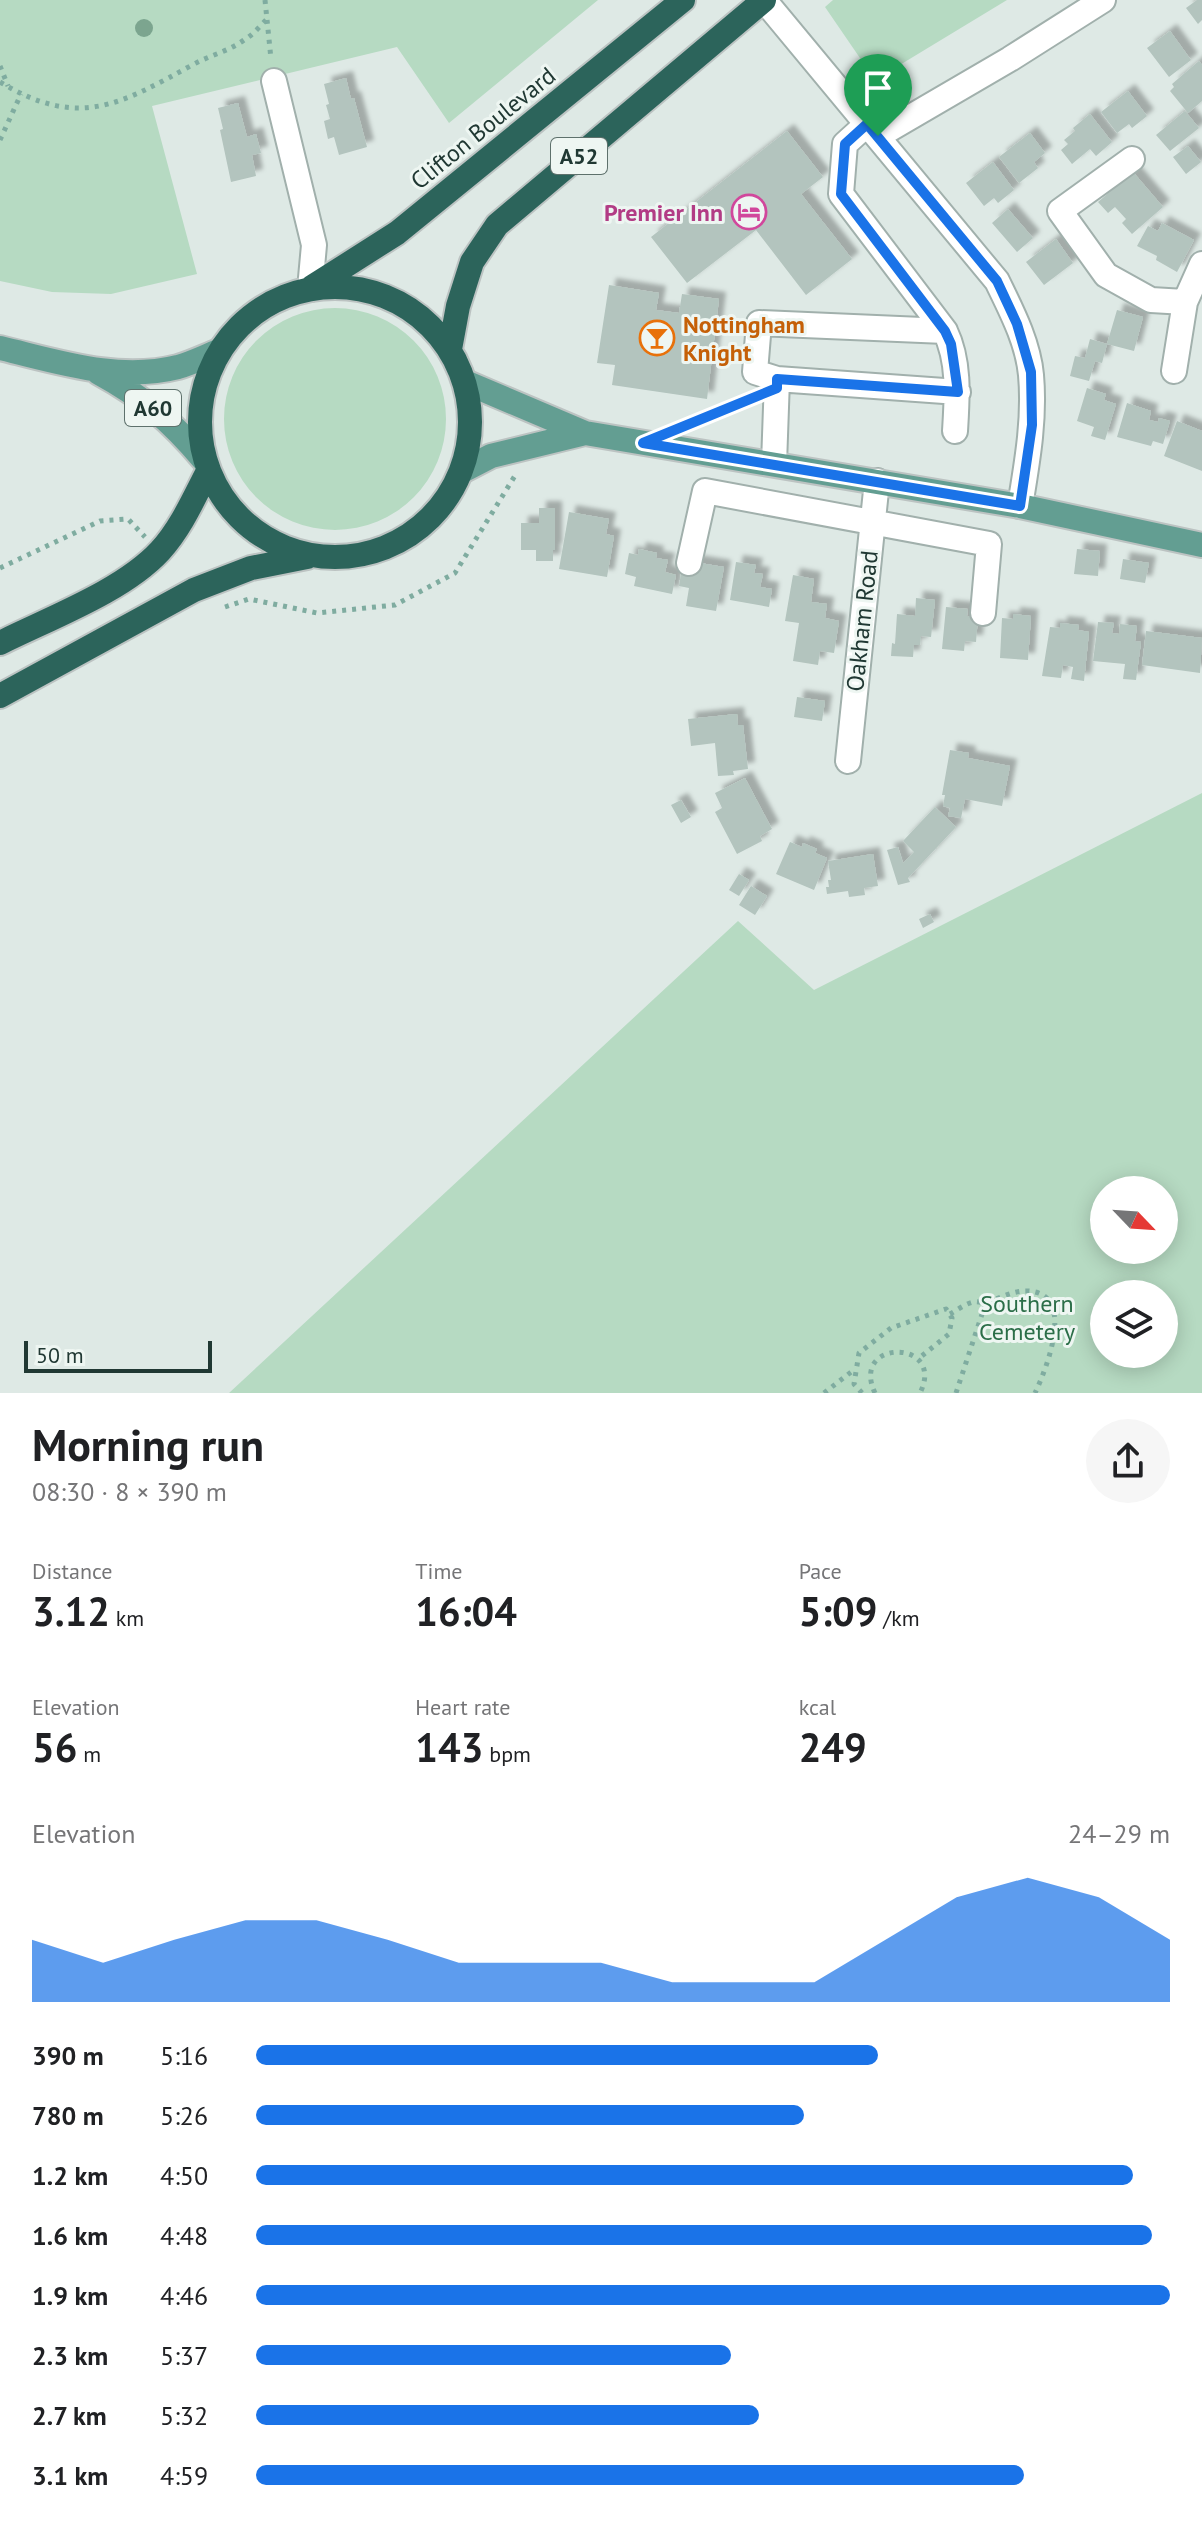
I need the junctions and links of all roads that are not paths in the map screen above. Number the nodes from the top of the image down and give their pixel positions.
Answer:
1 (683, 0) edge
2 (764, 0) edge
3 (1103, 0) edge
4 (274, 81) road end
5 (873, 130) junction
6 (1132, 159) dead end
7 (1202, 264) edge
8 (310, 289) junction
9 (1185, 302) junction
10 (945, 331) junction
11 (0, 348) edge
12 (450, 349) junction
13 (219, 351) junction
14 (93, 370) junction
15 (1174, 371) dead end
16 (465, 382) junction
17 (777, 384) junction
18 (958, 392) junction
19 (955, 431) dead end
20 (585, 433) junction
21 (774, 464) junction
22 (206, 465) junction
23 (462, 471) junction
24 (877, 481) junction
25 (1020, 506) junction
26 (873, 522) junction
27 (1202, 545) edge
28 (309, 556) junction
29 (689, 563) dead end
30 (983, 613) dead end
31 (0, 643) edge
32 (0, 696) edge
33 (848, 761) dead end

1 - 8 highway, Clifton Boulevard / A52
2 - 5 street
2 - 12 highway, A52
3 - 5 street
4 - 8 street
5 - 10 street
5 - 25 street
6 - 9 street
7 - 9 street
8 - 12 highway, A52
8 - 13 highway, A52
9 - 15 street
10 - 17 street
10 - 18 street
11 - 14 main road, A60
12 - 16 highway, A52
13 - 14 main road, A60
13 - 22 highway, A52
14 - 22 main road, A60
16 - 20 main road
16 - 23 highway, A52
17 - 18 street
17 - 21 street
18 - 19 street
20 - 21 main road
20 - 23 main road
21 - 24 main road
22 - 28 highway, A52
22 - 31 highway
23 - 28 highway, A52
24 - 25 main road
24 - 26 street, Oakham Road
25 - 27 main road
26 - 29 street
26 - 30 street
26 - 33 street, Oakham Road
28 - 32 highway, A52

